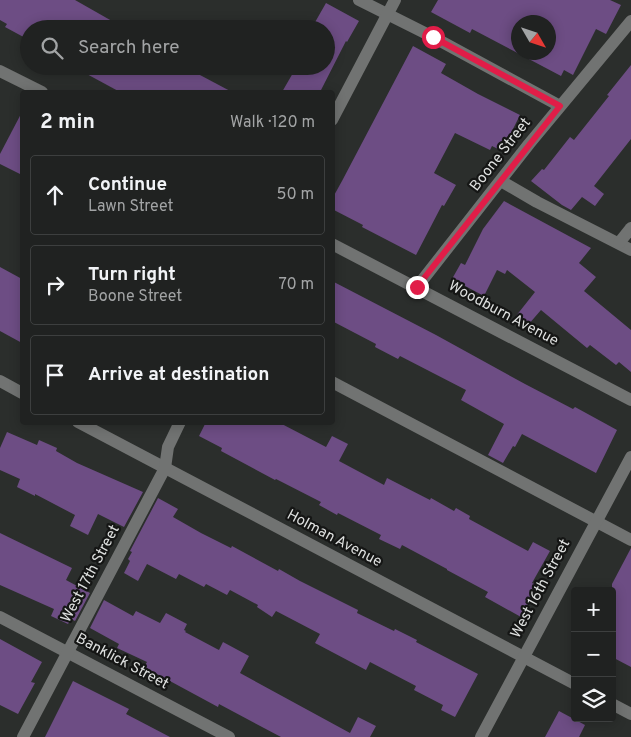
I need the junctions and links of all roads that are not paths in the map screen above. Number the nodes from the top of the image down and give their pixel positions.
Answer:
1 (359, 0) edge
2 (396, 0) edge
3 (388, 14) junction
4 (631, 22) edge
5 (0, 71) edge
6 (38, 90) edge
7 (560, 106) junction
8 (335, 114) edge
9 (501, 181) junction
10 (631, 228) edge
11 (619, 243) junction
12 (335, 246) edge
13 (631, 250) edge
14 (417, 287) junction
15 (0, 381) edge
16 (335, 384) edge
17 (20, 392) edge
18 (631, 400) edge
19 (84, 425) edge
20 (179, 425) edge
21 (631, 457) edge
22 (165, 468) junction
23 (595, 521) junction
24 (631, 540) edge
25 (0, 617) edge
26 (68, 652) junction
27 (523, 657) junction
28 (571, 682) edge
29 (616, 706) edge
30 (631, 714) edge
31 (23, 737) edge
32 (230, 737) edge
33 (481, 737) edge

1 - 3 street
2 - 3 street
3 - 7 street
3 - 8 street
4 - 7 street, Boone Street
5 - 6 street
7 - 9 street, Boone Street
9 - 11 street
9 - 14 street, Boone Street
10 - 11 street
11 - 13 street
12 - 14 street, Woodburn Avenue
14 - 18 street, Woodburn Avenue
15 - 17 street
16 - 23 street
19 - 22 street, Holman Avenue
20 - 22 street, West 17th Street
21 - 23 street, West 16th Street
22 - 26 street, West 17th Street
22 - 27 street, Holman Avenue
23 - 24 street
23 - 27 street, West 16th Street
25 - 26 street, Banklick Street
26 - 31 street, West 17th Street
26 - 32 street, Banklick Street
27 - 28 street, Holman Avenue
27 - 33 street, West 16th Street
29 - 30 street

